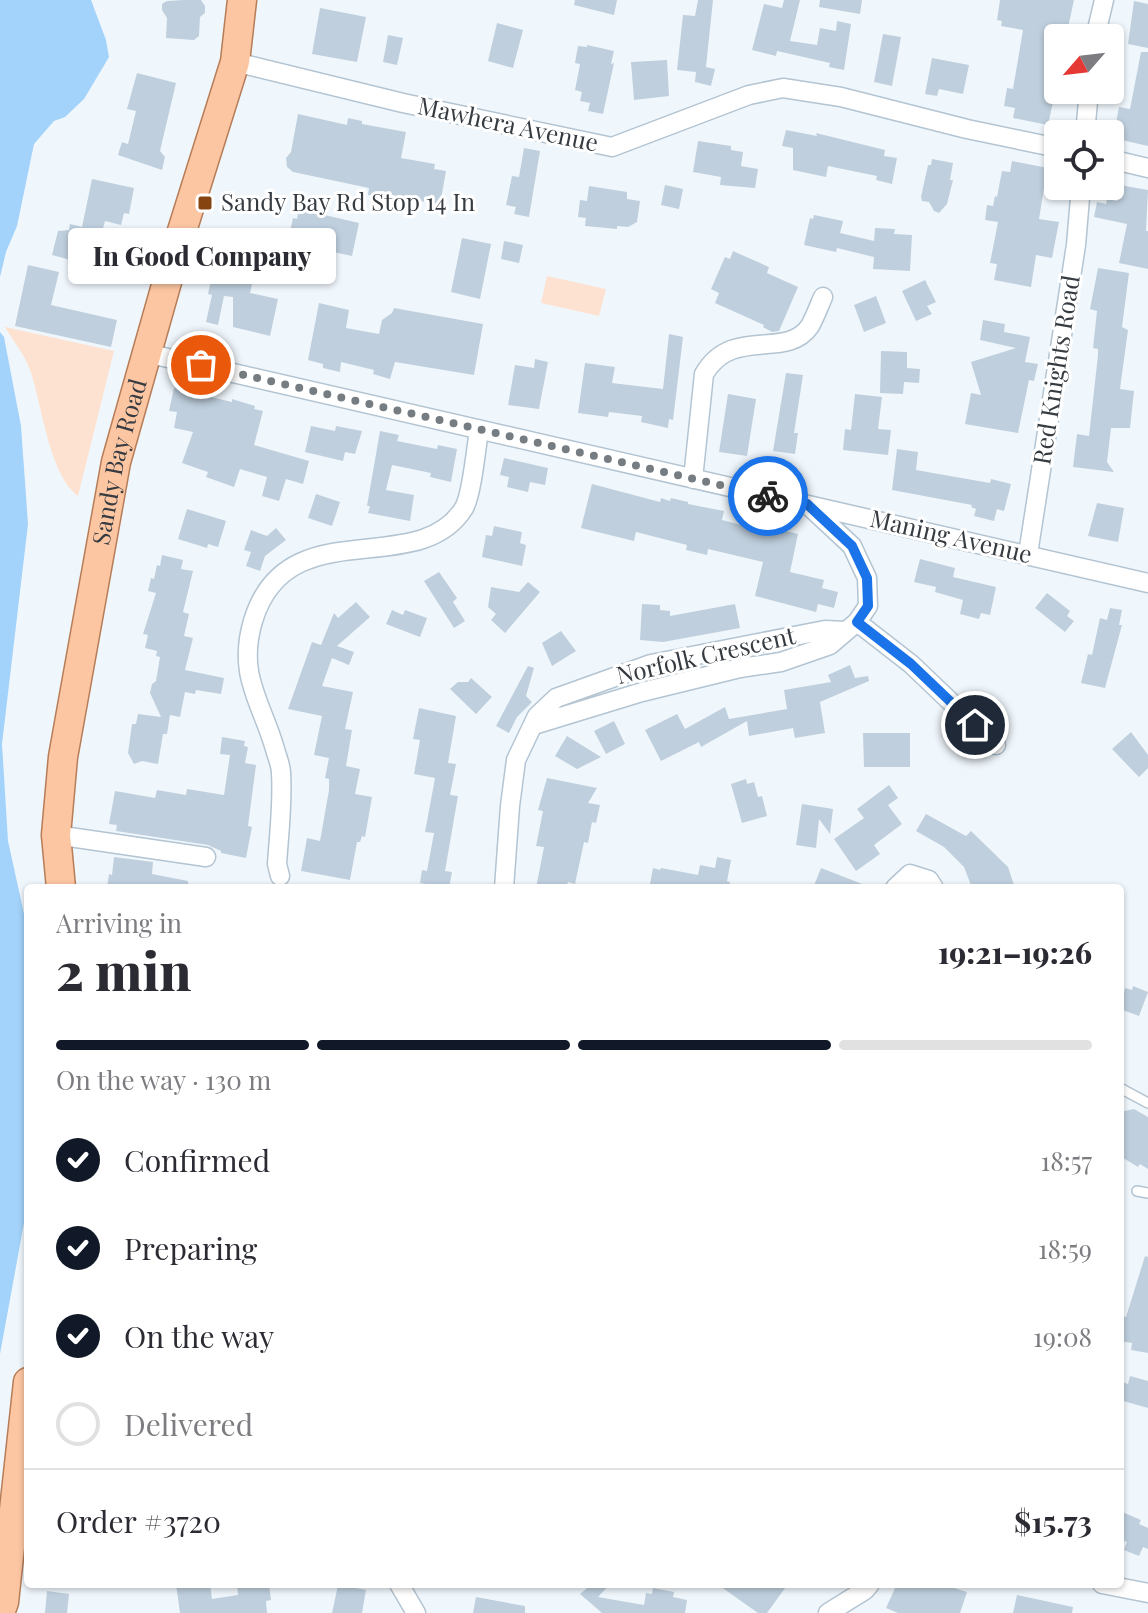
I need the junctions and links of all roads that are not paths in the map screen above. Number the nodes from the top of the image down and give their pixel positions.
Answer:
1 (242, 0) edge
2 (1104, 0) edge
3 (1098, 24) edge
4 (235, 62) junction
5 (1044, 145) edge
6 (1124, 162) edge
7 (1148, 168) edge
8 (1080, 200) edge
9 (823, 297) dead end
10 (146, 353) junction
11 (479, 430) junction
12 (693, 479) junction
13 (807, 504) junction
14 (1028, 554) junction
15 (1148, 583) edge
16 (852, 627) junction
17 (996, 745) dead end
18 (56, 835) junction
19 (206, 857) dead end
20 (280, 876) dead end
21 (61, 884) edge
22 (504, 884) edge
23 (899, 884) edge
24 (932, 884) edge
25 (1124, 1090) edge
26 (1148, 1103) edge
27 (1137, 1191) dead end
28 (1148, 1193) edge
29 (24, 1419) edge
30 (401, 1588) edge
31 (864, 1588) edge
32 (1122, 1588) edge
33 (1148, 1593) edge
34 (0, 1613) edge
35 (416, 1613) edge
36 (828, 1613) edge

1 - 4 main road, Sandy Bay Road
2 - 3 street
4 - 5 street, Mawhera Avenue
4 - 10 main road, Sandy Bay Road
6 - 7 street
8 - 14 street, Red Knights Road
9 - 12 street
10 - 11 street, Maning Avenue
10 - 18 main road, Sandy Bay Road
11 - 12 street, Maning Avenue
11 - 20 street
12 - 13 street, Maning Avenue
13 - 14 street, Maning Avenue
13 - 16 street
14 - 15 street, Maning Avenue
16 - 17 street
16 - 22 street, Norfolk Crescent
18 - 19 street
18 - 21 main road, Sandy Bay Road
23 - 24 street
25 - 26 lane
27 - 28 lane
29 - 34 main road
30 - 35 street
31 - 36 street
32 - 33 street

